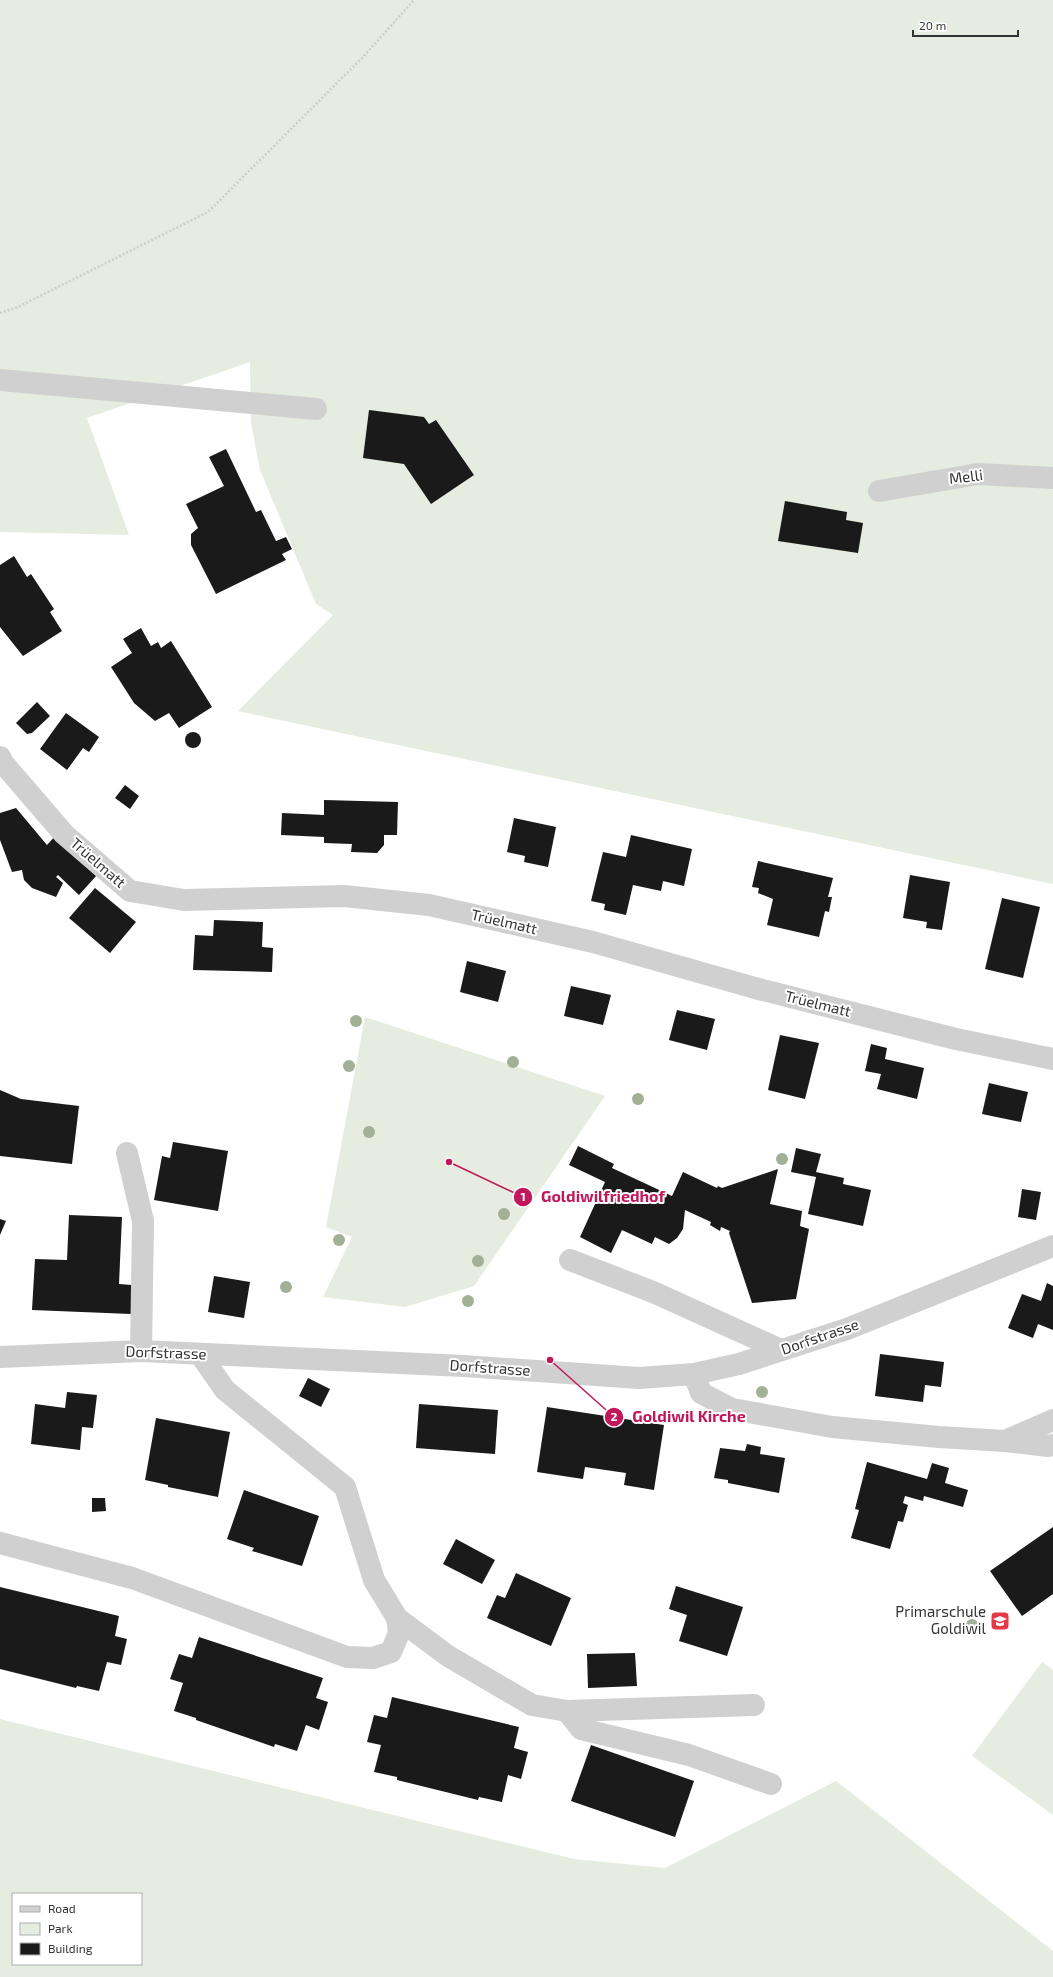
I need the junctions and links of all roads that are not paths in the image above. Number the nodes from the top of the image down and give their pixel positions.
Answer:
1 (0, 380) edge
2 (316, 409) dead end
3 (1053, 478) edge
4 (879, 491) dead end
5 (0, 757) edge
6 (1053, 1058) edge
7 (127, 1153) dead end
8 (1053, 1246) edge
9 (570, 1260) dead end
10 (781, 1350) junction
11 (141, 1351) junction
12 (200, 1354) junction
13 (0, 1357) edge
14 (694, 1374) junction
15 (1053, 1420) edge
16 (1005, 1442) junction
17 (1053, 1445) edge
18 (0, 1543) edge
19 (396, 1618) junction
20 (754, 1705) dead end
21 (567, 1711) junction
22 (771, 1784) dead end

1 - 2 street
3 - 4 street, Melli
5 - 6 street, Trüelmatt
7 - 11 street
8 - 10 street, Dorfstrasse
9 - 10 street
10 - 14 street, Dorfstrasse
11 - 12 street, Dorfstrasse
11 - 13 street, Dorfstrasse
12 - 14 street, Dorfstrasse
12 - 19 street
14 - 16 street
15 - 16 street
16 - 17 street
18 - 19 street
19 - 21 street
20 - 21 street
21 - 22 street

